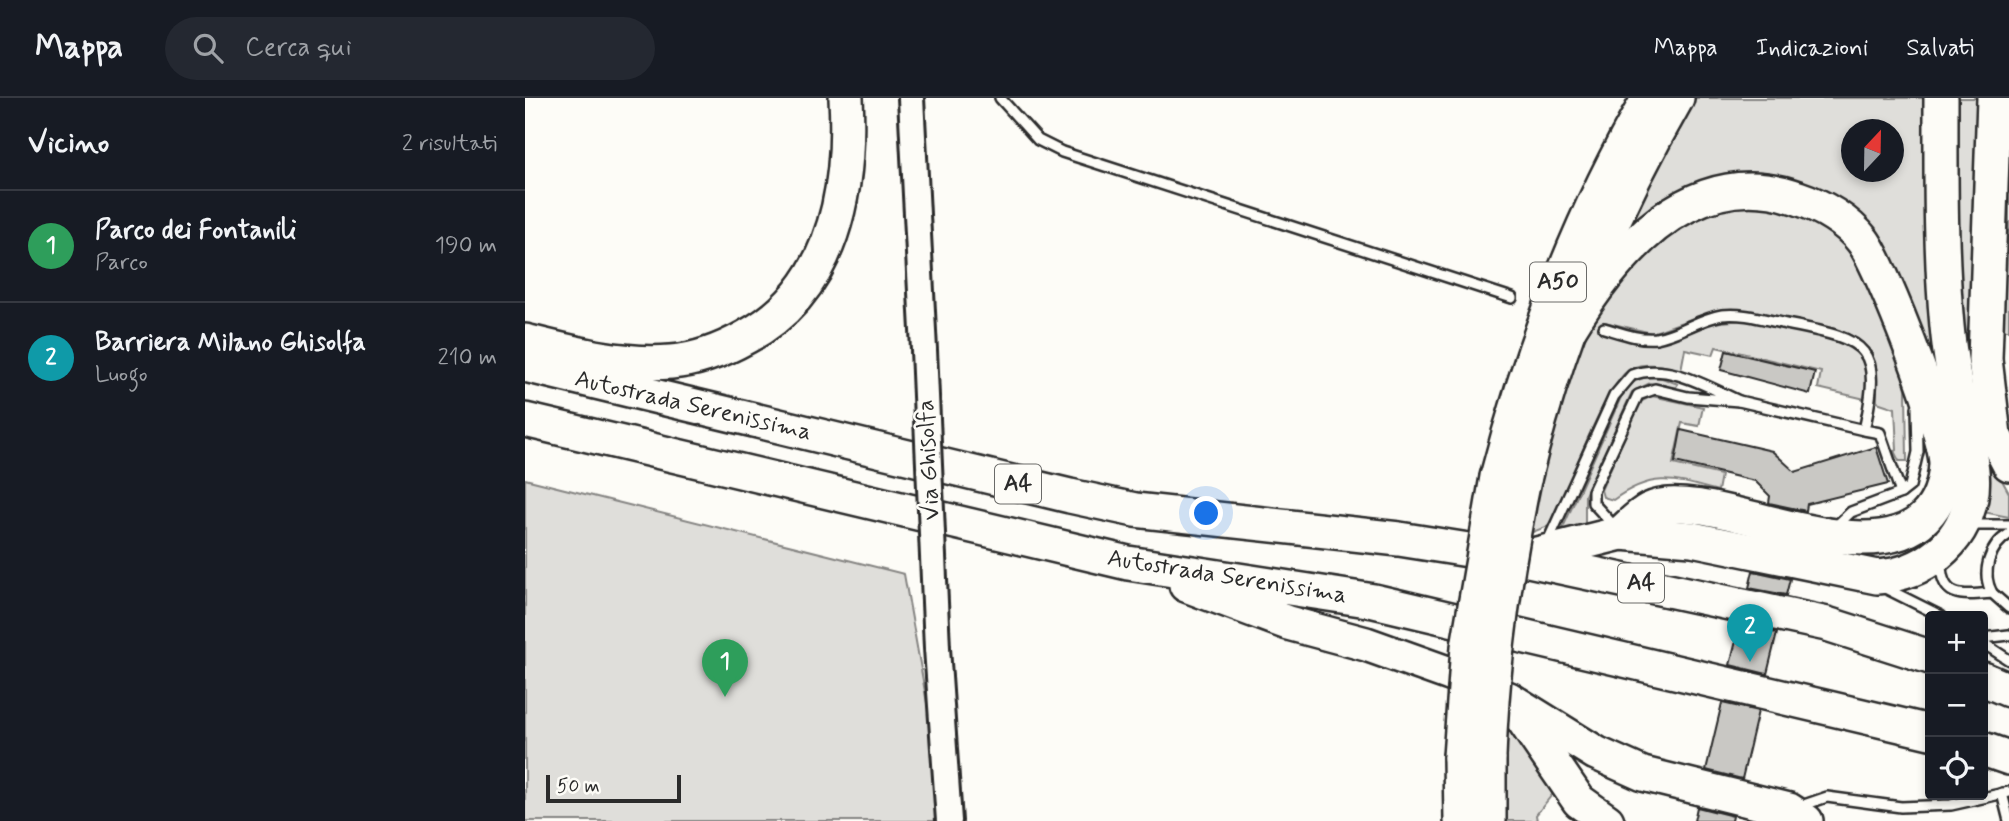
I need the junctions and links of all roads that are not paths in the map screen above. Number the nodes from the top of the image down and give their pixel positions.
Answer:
1 (846, 98) edge
2 (911, 98) edge
3 (1000, 98) edge
4 (1649, 98) edge
5 (1677, 98) edge
6 (1941, 98) edge
7 (1994, 98) edge
8 (1511, 298) dead end
9 (1604, 328) dead end
10 (1568, 331) junction
11 (525, 341) edge
12 (2009, 347) edge
13 (525, 365) edge
14 (1916, 367) junction
15 (1989, 376) junction
16 (1738, 401) junction
17 (525, 419) edge
18 (1864, 430) junction
19 (2009, 464) edge
20 (1511, 478) junction
21 (1901, 493) junction
22 (1962, 525) junction
23 (2009, 525) edge
24 (1621, 533) junction
25 (1827, 534) junction
26 (2009, 534) edge
27 (1941, 551) junction
28 (1531, 555) junction
29 (1128, 563) junction
30 (1853, 574) junction
31 (1992, 593) junction
32 (2009, 608) edge
33 (1931, 611) edge
34 (2009, 635) edge
35 (1988, 639) edge
36 (1988, 644) edge
37 (1925, 655) edge
38 (2009, 660) edge
39 (1988, 681) edge
40 (2009, 690) edge
41 (1509, 699) junction
42 (1925, 731) edge
43 (1988, 751) edge
44 (1475, 757) junction
45 (2009, 758) edge
46 (2005, 792) edge
47 (1798, 815) edge
48 (949, 821) edge
49 (1461, 821) edge
50 (1489, 821) edge
51 (1607, 821) edge
52 (2009, 821) edge

1 - 11 highway
2 - 48 street, Via Ghisolfa, bridge
3 - 8 lane
4 - 20 highway, A50
5 - 10 highway
6 - 22 highway
7 - 15 highway
9 - 18 lane
10 - 14 highway
10 - 20 highway
12 - 15 highway
13 - 28 highway, Autostrada Serenissima / A4
14 - 21 lane
14 - 25 highway
15 - 19 highway
16 - 18 lane
16 - 24 lane
16 - 28 lane
17 - 29 highway, Autostrada Serenissima / A4
18 - 21 lane
20 - 44 highway, A50, bridge
21 - 25 lane
22 - 23 lane
22 - 27 highway
24 - 25 highway
24 - 28 highway
24 - 30 highway
26 - 31 lane
27 - 30 highway
27 - 31 lane
28 - 37 highway, Autostrada Serenissima / A4
29 - 41 highway
29 - 42 highway, Autostrada Serenissima / A4
30 - 33 lane
31 - 32 lane
34 - 35 lane
36 - 38 lane
39 - 40 highway
41 - 47 highway
41 - 51 highway
43 - 45 highway
44 - 49 highway, A50
44 - 50 highway
46 - 47 lane
46 - 52 lane

